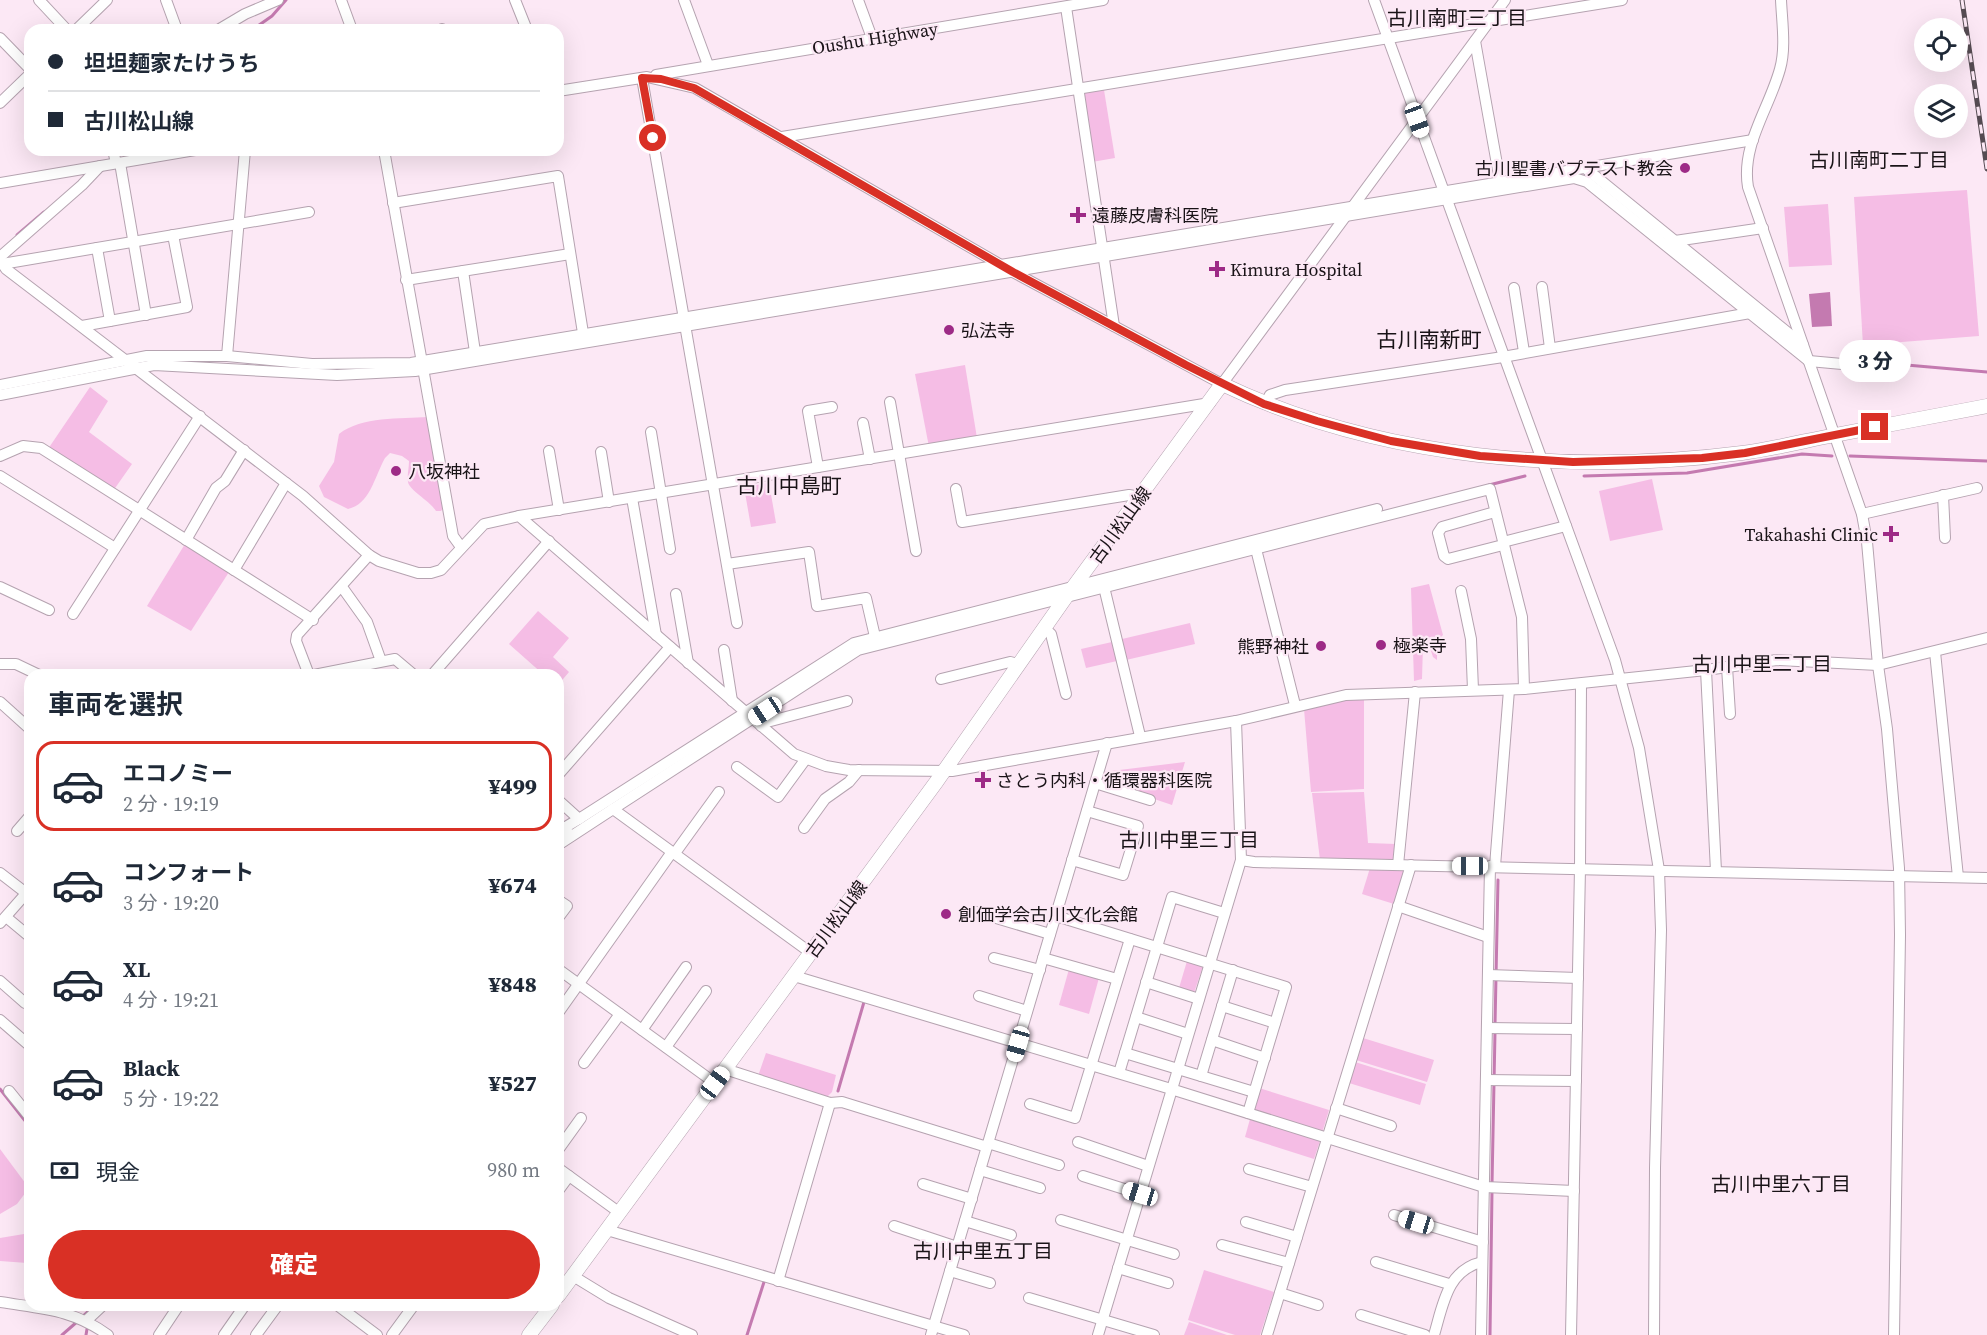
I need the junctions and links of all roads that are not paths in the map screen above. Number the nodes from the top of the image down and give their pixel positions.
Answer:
1 (39, 0) edge
2 (107, 0) edge
3 (166, 0) edge
4 (278, 0) edge
5 (340, 0) edge
6 (516, 0) edge
7 (684, 0) edge
8 (858, 0) edge
9 (1031, 0) edge
10 (1103, 0) edge
11 (1374, 0) edge
12 (1505, 0) edge
13 (1622, 0) edge
14 (1781, 0) edge
15 (1066, 7) junction
16 (1035, 12) junction
17 (1490, 21) junction
18 (61, 24) edge
19 (82, 24) edge
20 (175, 24) edge
21 (228, 24) edge
22 (350, 24) edge
23 (525, 24) edge
24 (0, 38) edge
25 (872, 38) junction
26 (1388, 39) junction
27 (1475, 41) junction
28 (24, 63) edge
29 (708, 65) junction
30 (694, 68) junction
31 (645, 77) junction
32 (24, 80) edge
33 (694, 88) junction
34 (1078, 89) junction
35 (564, 90) edge
36 (0, 103) edge
37 (1417, 120) junction
38 (782, 137) junction
39 (1753, 140) junction
40 (115, 156) edge
41 (159, 156) edge
42 (244, 156) edge
43 (385, 156) edge
44 (118, 163) junction
45 (100, 166) junction
46 (1584, 167) junction
47 (1545, 178) junction
48 (1500, 181) junction
49 (0, 183) edge
50 (1444, 195) junction
51 (393, 203) junction
52 (1354, 205) junction
53 (309, 212) dead end
54 (1346, 216) junction
55 (238, 225) junction
56 (1762, 228) junction
57 (173, 236) junction
58 (134, 242) junction
59 (1672, 244) junction
60 (97, 248) junction
61 (1103, 252) junction
62 (570, 254) junction
63 (1, 260) edge
64 (998, 263) junction
65 (463, 271) junction
66 (1013, 272) junction
67 (406, 280) junction
68 (888, 287) junction
69 (1542, 287) dead end
70 (1514, 288) dead end
71 (1750, 313) junction
72 (146, 315) junction
73 (110, 321) junction
74 (684, 321) junction
75 (82, 326) junction
76 (1114, 326) junction
77 (583, 333) junction
78 (1803, 345) junction
79 (1550, 348) junction
80 (475, 352) junction
81 (1524, 352) junction
82 (227, 356) junction
83 (1503, 357) junction
84 (1809, 361) junction
85 (133, 364) junction
86 (421, 365) junction
87 (1875, 368) dead end
88 (1222, 384) junction
89 (0, 385) edge
90 (0, 395) edge
91 (891, 402) dead end
92 (1209, 403) junction
93 (1264, 404) junction
94 (832, 407) dead end
95 (1983, 407) edge
96 (200, 416) junction
97 (863, 423) dead end
98 (651, 432) dead end
99 (1834, 435) junction
100 (244, 450) junction
101 (549, 451) dead end
102 (600, 452) dead end
103 (899, 454) junction
104 (0, 456) edge
105 (870, 459) junction
106 (1540, 459) junction
107 (818, 467) junction
108 (0, 476) edge
109 (286, 483) junction
110 (712, 485) junction
111 (1977, 488) dead end
112 (956, 489) dead end
113 (661, 493) junction
114 (1943, 495) junction
115 (1141, 497) junction
116 (632, 498) junction
117 (609, 502) junction
118 (1377, 509) dead end
119 (139, 510) junction
120 (559, 510) junction
121 (1495, 512) junction
122 (1862, 514) junction
123 (519, 516) junction
124 (1566, 526) junction
125 (1945, 538) dead end
126 (186, 540) junction
127 (1274, 540) junction
128 (549, 541) junction
129 (1503, 544) junction
130 (461, 547) junction
131 (115, 548) junction
132 (670, 549) dead end
133 (1256, 549) junction
134 (916, 552) dead end
135 (1220, 553) junction
136 (369, 555) junction
137 (727, 564) junction
138 (234, 570) junction
139 (1123, 578) junction
140 (1076, 585) junction
141 (0, 587) edge
142 (342, 587) junction
143 (1104, 587) junction
144 (1461, 591) dead end
145 (676, 594) dead end
146 (1066, 597) junction
147 (49, 610) dead end
148 (73, 614) dead end
149 (313, 620) junction
150 (737, 623) dead end
151 (1044, 628) junction
152 (657, 635) junction
153 (1987, 638) edge
154 (875, 640) junction
155 (670, 647) junction
156 (724, 650) dead end
157 (1935, 652) junction
158 (381, 661) junction
159 (688, 663) junction
160 (0, 664) edge
161 (1019, 664) junction
162 (1878, 665) junction
163 (1727, 667) junction
164 (26, 669) edge
165 (307, 669) edge
166 (343, 669) edge
167 (407, 669) edge
168 (437, 669) edge
169 (1706, 670) junction
170 (941, 679) dead end
171 (1622, 680) junction
172 (1581, 684) junction
173 (1524, 689) junction
174 (1473, 690) junction
175 (1509, 690) junction
176 (1415, 692) junction
177 (1066, 694) dead end
178 (732, 701) junction
179 (847, 701) dead end
180 (0, 702) edge
181 (1296, 705) junction
182 (1730, 714) dead end
183 (751, 718) junction
184 (1236, 721) junction
185 (24, 724) edge
186 (1140, 736) junction
187 (1107, 743) junction
188 (805, 760) junction
189 (737, 767) dead end
190 (564, 768) edge
191 (859, 770) junction
192 (945, 770) junction
193 (1095, 783) junction
194 (719, 792) dead end
195 (1150, 800) dead end
196 (564, 805) edge
197 (613, 809) junction
198 (1087, 811) junction
199 (579, 819) junction
200 (24, 823) edge
201 (804, 828) dead end
202 (17, 831) dead end
203 (569, 833) junction
204 (564, 838) edge
205 (674, 852) junction
206 (1072, 860) junction
207 (1240, 860) junction
208 (1398, 865) junction
209 (1411, 865) junction
210 (1492, 866) junction
211 (1580, 868) junction
212 (1659, 870) junction
213 (1716, 871) junction
214 (0, 873) edge
215 (1899, 876) junction
216 (1958, 877) junction
217 (1987, 878) edge
218 (24, 888) edge
219 (24, 896) edge
220 (1398, 906) junction
221 (976, 912) dead end
222 (1224, 913) junction
223 (1056, 916) junction
224 (3, 920) edge
225 (24, 933) edge
226 (1050, 934) junction
227 (1488, 937) junction
228 (1130, 939) junction
229 (1157, 947) junction
230 (811, 952) junction
231 (994, 958) dead end
232 (1043, 958) junction
233 (1209, 963) junction
234 (686, 967) dead end
235 (1040, 970) junction
236 (1233, 970) junction
237 (564, 973) edge
238 (1494, 975) junction
239 (795, 976) junction
240 (1578, 978) junction
241 (1118, 979) junction
242 (0, 981) edge
243 (1146, 982) junction
244 (579, 984) junction
245 (706, 991) dead end
246 (979, 996) dead end
247 (1198, 999) junction
248 (24, 1002) edge
249 (564, 1004) edge
250 (1222, 1006) junction
251 (1027, 1011) junction
252 (620, 1014) junction
253 (1136, 1017) junction
254 (0, 1020) edge
255 (1275, 1023) junction
256 (1493, 1028) junction
257 (642, 1029) junction
258 (1577, 1029) junction
259 (1188, 1034) junction
260 (1212, 1040) junction
261 (24, 1041) edge
262 (1018, 1044) junction
263 (666, 1047) junction
264 (1125, 1053) junction
265 (1265, 1058) junction
266 (584, 1063) dead end
267 (1091, 1065) junction
268 (725, 1069) junction
269 (1177, 1069) junction
270 (1119, 1073) junction
271 (1201, 1076) junction
272 (1492, 1080) junction
273 (1576, 1082) junction
274 (715, 1083) junction
275 (1171, 1089) junction
276 (9, 1091) dead end
277 (1254, 1092) junction
278 (830, 1103) junction
279 (1030, 1104) dead end
280 (1336, 1108) junction
281 (24, 1110) edge
282 (1248, 1113) junction
283 (582, 1118) dead end
284 (1391, 1126) dead end
285 (1327, 1138) junction
286 (564, 1142) edge
287 (1078, 1142) dead end
288 (988, 1145) junction
289 (1059, 1165) dead end
290 (1149, 1166) junction
291 (1249, 1169) dead end
292 (980, 1170) junction
293 (564, 1172) edge
294 (569, 1176) junction
295 (1083, 1176) dead end
296 (564, 1183) edge
297 (923, 1184) dead end
298 (1312, 1187) junction
299 (1040, 1188) dead end
300 (1489, 1188) junction
301 (1574, 1191) junction
302 (1140, 1194) junction
303 (972, 1199) junction
304 (620, 1213) junction
305 (1394, 1215) dead end
306 (1061, 1220) dead end
307 (965, 1221) junction
308 (1246, 1222) dead end
309 (894, 1226) dead end
310 (607, 1230) junction
311 (1011, 1235) dead end
312 (1297, 1237) junction
313 (1126, 1240) junction
314 (1483, 1242) junction
315 (1222, 1245) dead end
316 (957, 1247) junction
317 (1174, 1254) dead end
318 (1376, 1262) dead end
319 (1482, 1262) junction
320 (1289, 1263) junction
321 (1118, 1268) junction
322 (950, 1271) junction
323 (566, 1278) edge
324 (778, 1281) junction
325 (990, 1283) dead end
326 (1168, 1283) dead end
327 (1449, 1284) junction
328 (1280, 1293) junction
329 (1029, 1298) dead end
330 (0, 1302) edge
331 (1318, 1305) dead end
332 (24, 1306) edge
333 (55, 1311) edge
334 (175, 1311) edge
335 (241, 1311) edge
336 (274, 1311) edge
337 (348, 1311) edge
338 (410, 1311) edge
339 (547, 1311) edge
340 (79, 1315) edge
341 (1361, 1316) dead end
342 (1102, 1320) junction
343 (932, 1331) edge
344 (108, 1335) edge
345 (159, 1335) edge
346 (224, 1335) edge
347 (256, 1335) edge
348 (377, 1335) edge
349 (392, 1335) edge
350 (529, 1335) edge
351 (692, 1335) edge
352 (964, 1335) edge
353 (1098, 1335) edge
354 (1154, 1335) edge
355 (1267, 1335) edge
356 (1425, 1335) edge
357 (1434, 1335) edge
358 (1481, 1335) edge
359 (1571, 1335) edge
360 (1654, 1335) edge
361 (1894, 1335) edge

1 - 18 street
2 - 19 street
3 - 20 street
4 - 21 street
5 - 22 street
6 - 23 street
7 - 29 street
8 - 25 street
9 - 16 street
10 - 15 street, Oushu Highway
11 - 26 street
12 - 17 street
13 - 17 street
14 - 39 street
15 - 16 street, Oushu Highway
15 - 34 street
16 - 25 street, Oushu Highway
17 - 26 street
17 - 27 street
24 - 28 street
25 - 29 street, Oushu Highway
26 - 34 street
26 - 37 street
27 - 37 street
27 - 48 street
29 - 30 street, Oushu Highway
30 - 31 street, Oushu Highway
30 - 33 street
31 - 33 street, Oushu Highway
31 - 35 street, Oushu Highway
31 - 74 street
32 - 36 street
33 - 38 street, Oushu Highway
34 - 38 street
34 - 61 street
37 - 50 street
37 - 52 street
38 - 64 street, Oushu Highway
39 - 46 street
39 - 56 street
40 - 44 street
41 - 44 street
42 - 55 street
43 - 51 street
44 - 45 street
44 - 58 street
45 - 49 street
45 - 63 street
46 - 47 street
46 - 59 street
47 - 48 street
47 - 50 street
47 - 59 street
48 - 50 street
50 - 52 street
50 - 54 street
50 - 83 street
51 - 62 street
51 - 67 street
52 - 54 street
52 - 61 street
53 - 55 street
54 - 61 street
54 - 88 street
55 - 57 street
55 - 82 street
56 - 59 street
56 - 78 street
57 - 58 street
57 - 72 street
58 - 60 street
58 - 72 street
59 - 71 street
59 - 78 street
60 - 63 street
60 - 73 street
61 - 64 street
61 - 66 street
61 - 76 street
62 - 65 street
62 - 77 street
63 - 75 street
64 - 66 street, Oushu Highway
64 - 68 street
65 - 67 street
65 - 80 street
66 - 68 street
66 - 76 street, Oushu Highway
67 - 86 street
68 - 74 street
69 - 79 street
70 - 81 street
71 - 79 street
71 - 84 street
72 - 73 street
73 - 75 street
74 - 77 street
74 - 86 street
74 - 110 street
75 - 85 street
76 - 88 street, Oushu Highway
77 - 80 street
78 - 84 street
79 - 81 street
80 - 86 street
81 - 83 street
82 - 85 street
82 - 86 street
83 - 93 street
83 - 106 street
84 - 87 street
84 - 99 street
85 - 86 street
85 - 89 street
85 - 90 street
85 - 96 street
86 - 130 street
88 - 92 main road, 古川松山線
88 - 93 main road
91 - 103 street
92 - 103 street
92 - 115 main road, 古川松山線
93 - 106 main road
94 - 107 street
95 - 99 main road
96 - 100 street
96 - 119 street
97 - 105 street
98 - 113 street
99 - 106 main road
99 - 122 street
100 - 109 street
100 - 126 street
101 - 120 street
102 - 117 street
103 - 105 street
103 - 134 street
104 - 119 street
105 - 107 street
106 - 124 street
107 - 110 street
108 - 131 street
109 - 136 street
109 - 138 street
110 - 113 street
110 - 137 street
111 - 114 street
112 - 115 street
113 - 116 street
113 - 132 street
114 - 122 street
114 - 125 street
115 - 140 main road, 古川松山線
116 - 117 street
116 - 152 street
117 - 120 street
118 - 127 street
119 - 126 street
119 - 131 street
120 - 123 street
121 - 127 street
121 - 129 street
121 - 129 street
122 - 162 street
123 - 128 street
123 - 130 street
124 - 129 street
124 - 171 street
126 - 138 street
127 - 133 street
127 - 135 street
128 - 152 street
128 - 168 street
129 - 173 street
130 - 136 street
131 - 148 street
133 - 135 street
133 - 181 street
135 - 139 street
136 - 142 street
137 - 150 street
137 - 154 street
138 - 149 street
139 - 140 street
139 - 143 street
140 - 146 main road, 古川松山線
140 - 154 street
141 - 147 street
142 - 149 street
142 - 158 street
143 - 146 street
143 - 186 street
144 - 174 street
145 - 159 street
146 - 151 main road, 古川松山線
146 - 154 street
149 - 165 street
151 - 161 main road, 古川松山線
151 - 177 street
152 - 155 street
153 - 157 street
154 - 183 street
155 - 159 street
155 - 190 street
156 - 178 street
157 - 162 street
157 - 216 street
158 - 166 street
158 - 167 street
159 - 178 street
160 - 164 street
161 - 170 street
161 - 192 main road, 古川松山線
162 - 163 street
162 - 215 street
163 - 169 street
163 - 182 street
169 - 171 street
169 - 213 street
171 - 172 street
171 - 212 street
172 - 173 street
172 - 211 street
173 - 175 street
174 - 175 street
174 - 176 street
175 - 210 street
176 - 181 street
176 - 208 street
178 - 183 street
179 - 183 street
180 - 185 street
181 - 184 street
183 - 188 street
183 - 197 street
183 - 199 street
184 - 186 street
184 - 207 street
186 - 187 street
187 - 192 street
187 - 193 street
188 - 189 street
188 - 191 street
191 - 192 street
191 - 201 street
192 - 230 main road, 古川松山線
193 - 195 street
193 - 198 street
194 - 205 street
196 - 199 street
197 - 203 street
197 - 205 street
198 - 206 street
198 - 206 street
199 - 203 street
200 - 202 street
203 - 204 street
205 - 230 street
205 - 244 street
206 - 223 street
207 - 208 street
207 - 222 street
208 - 209 street
209 - 210 street
209 - 220 street
210 - 211 street
210 - 227 street
211 - 212 street
211 - 240 street
212 - 213 street
212 - 360 street
213 - 215 street
214 - 218 street
215 - 216 street
215 - 361 street
216 - 217 street
219 - 224 street
220 - 227 street
220 - 280 street
221 - 226 street
222 - 229 street
222 - 233 street
223 - 226 street
223 - 228 street
224 - 225 street
226 - 232 street
227 - 238 street
228 - 229 street
228 - 241 street
229 - 233 street
229 - 243 street
230 - 239 main road, 古川松山線
231 - 235 street
232 - 235 street
232 - 241 street
233 - 236 street
233 - 247 street
234 - 257 street
235 - 251 street
236 - 250 street
236 - 255 street
237 - 244 street
238 - 240 street
238 - 256 street
239 - 262 street
239 - 268 main road, 古川松山線
240 - 258 street
241 - 267 street
242 - 248 street
243 - 247 street
243 - 253 street
244 - 249 street
244 - 252 street
245 - 263 street
246 - 251 street
247 - 259 street
250 - 255 street
250 - 260 street
251 - 262 street
252 - 257 street
252 - 266 street
253 - 259 street
253 - 264 street
254 - 261 street
255 - 265 street
256 - 258 street
256 - 272 street
257 - 263 street
258 - 273 street
259 - 269 street
260 - 265 street
260 - 271 street
262 - 267 street
262 - 288 street
263 - 274 street
264 - 269 street
264 - 270 street
265 - 277 street
267 - 270 street
267 - 279 street
268 - 274 main road, 古川松山線
268 - 278 street
269 - 271 street
269 - 275 street
270 - 275 street
271 - 277 street
272 - 273 street
272 - 300 street
273 - 301 street
274 - 304 main road, 古川松山線
275 - 282 street
275 - 290 street
276 - 281 street
277 - 282 street
278 - 288 street
278 - 324 street
280 - 284 street
280 - 285 street
282 - 285 street
283 - 286 street
285 - 298 street
285 - 300 street
287 - 290 street
288 - 289 street
288 - 292 street
290 - 302 street
291 - 298 street
292 - 299 street
292 - 303 street
293 - 294 street
294 - 296 street
294 - 304 street
295 - 302 street
297 - 303 street
298 - 312 street
300 - 301 street
300 - 314 street
301 - 359 street
302 - 313 street
303 - 307 street
304 - 310 main road, 古川松山線
305 - 314 street
306 - 313 street
307 - 311 street
307 - 316 street
308 - 312 street
309 - 316 street
310 - 323 main road, 古川松山線
310 - 324 street
312 - 320 street
313 - 317 street
313 - 321 street
314 - 319 street
315 - 320 street
316 - 322 street
318 - 327 street
319 - 327 street
319 - 358 street
320 - 328 street
321 - 326 street
321 - 342 street
322 - 325 street
322 - 343 street
323 - 351 street
324 - 343 street
327 - 357 street
328 - 331 street
328 - 355 street
329 - 342 street
330 - 332 street
333 - 340 street
334 - 345 street
335 - 346 street
336 - 347 street
337 - 348 street
338 - 349 street
339 - 350 main road
340 - 344 street
341 - 356 street
342 - 353 street
342 - 354 street
343 - 352 street

